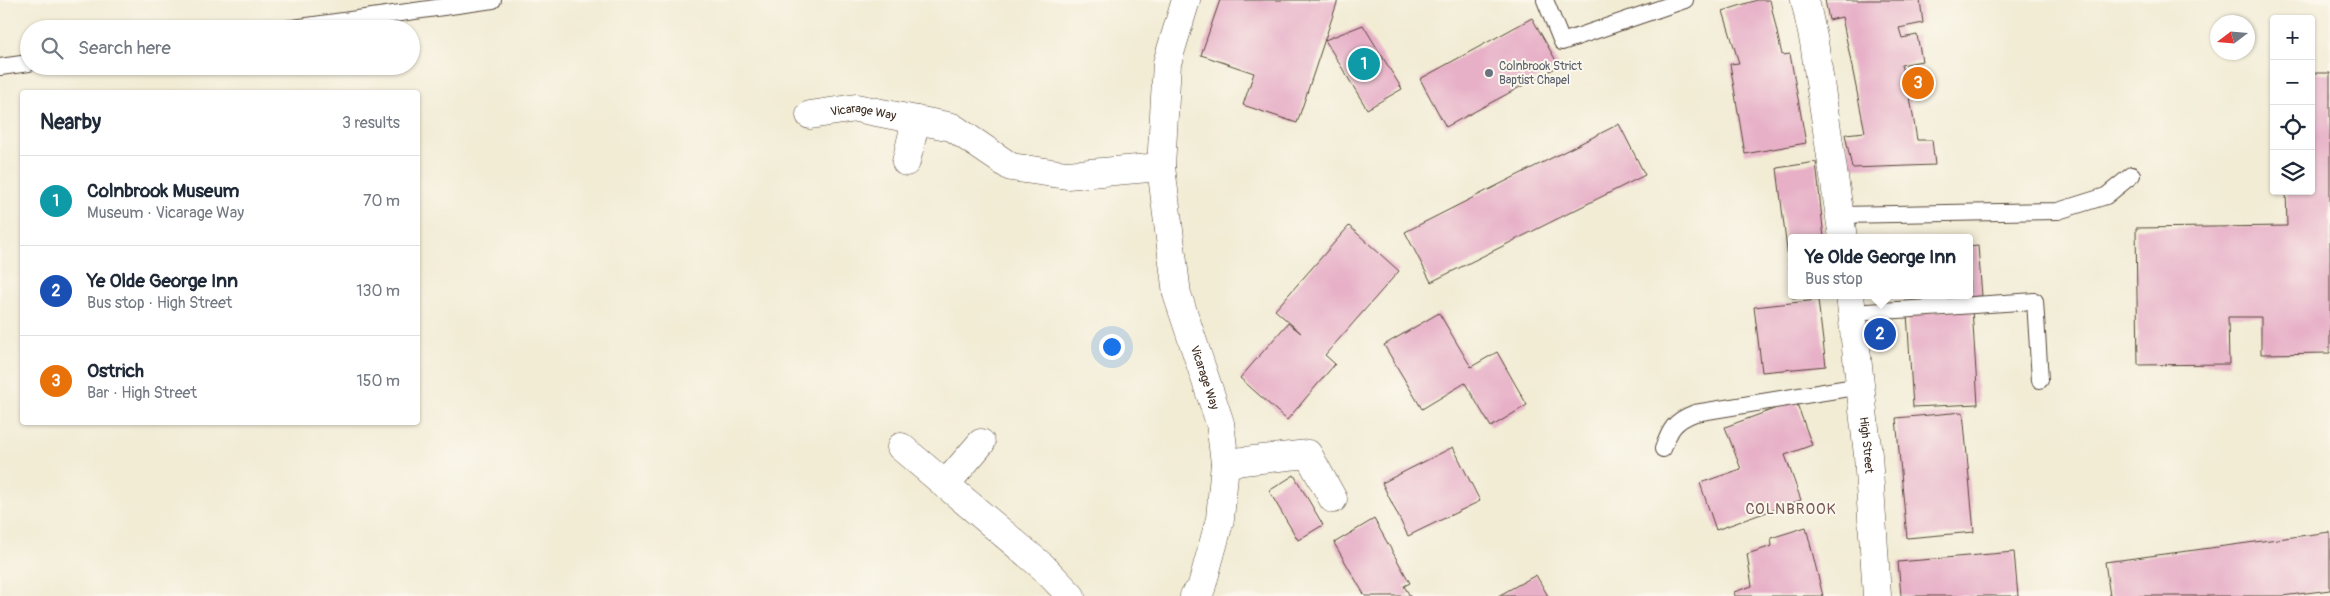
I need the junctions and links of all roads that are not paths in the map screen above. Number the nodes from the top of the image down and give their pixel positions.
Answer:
1 (493, 0) edge
2 (1186, 0) edge
3 (1545, 0) edge
4 (1685, 0) edge
5 (1805, 0) edge
6 (350, 20) edge
7 (20, 65) edge
8 (0, 67) edge
9 (810, 115) dead end
10 (916, 120) junction
11 (906, 162) dead end
12 (1162, 167) junction
13 (2132, 175) dead end
14 (1841, 227) edge
15 (1851, 304) edge
16 (2040, 380) dead end
17 (1861, 386) junction
18 (982, 443) dead end
19 (901, 448) dead end
20 (1663, 449) dead end
21 (1225, 463) junction
22 (946, 485) junction
23 (1333, 499) dead end
24 (1204, 594) edge
25 (1071, 596) edge
26 (1878, 596) edge

1 - 6 lane
2 - 12 street, Vicarage Way
3 - 4 lane
5 - 14 street
7 - 8 lane
9 - 10 street, Vicarage Way
10 - 11 street, Vicarage Way
10 - 12 street, Vicarage Way
12 - 21 street, Vicarage Way
13 - 14 lane
15 - 16 lane
15 - 17 street, High Street
17 - 20 lane
17 - 26 street, High Street
18 - 22 street
19 - 22 street
21 - 23 street
21 - 24 street, Vicarage Way
22 - 25 street

